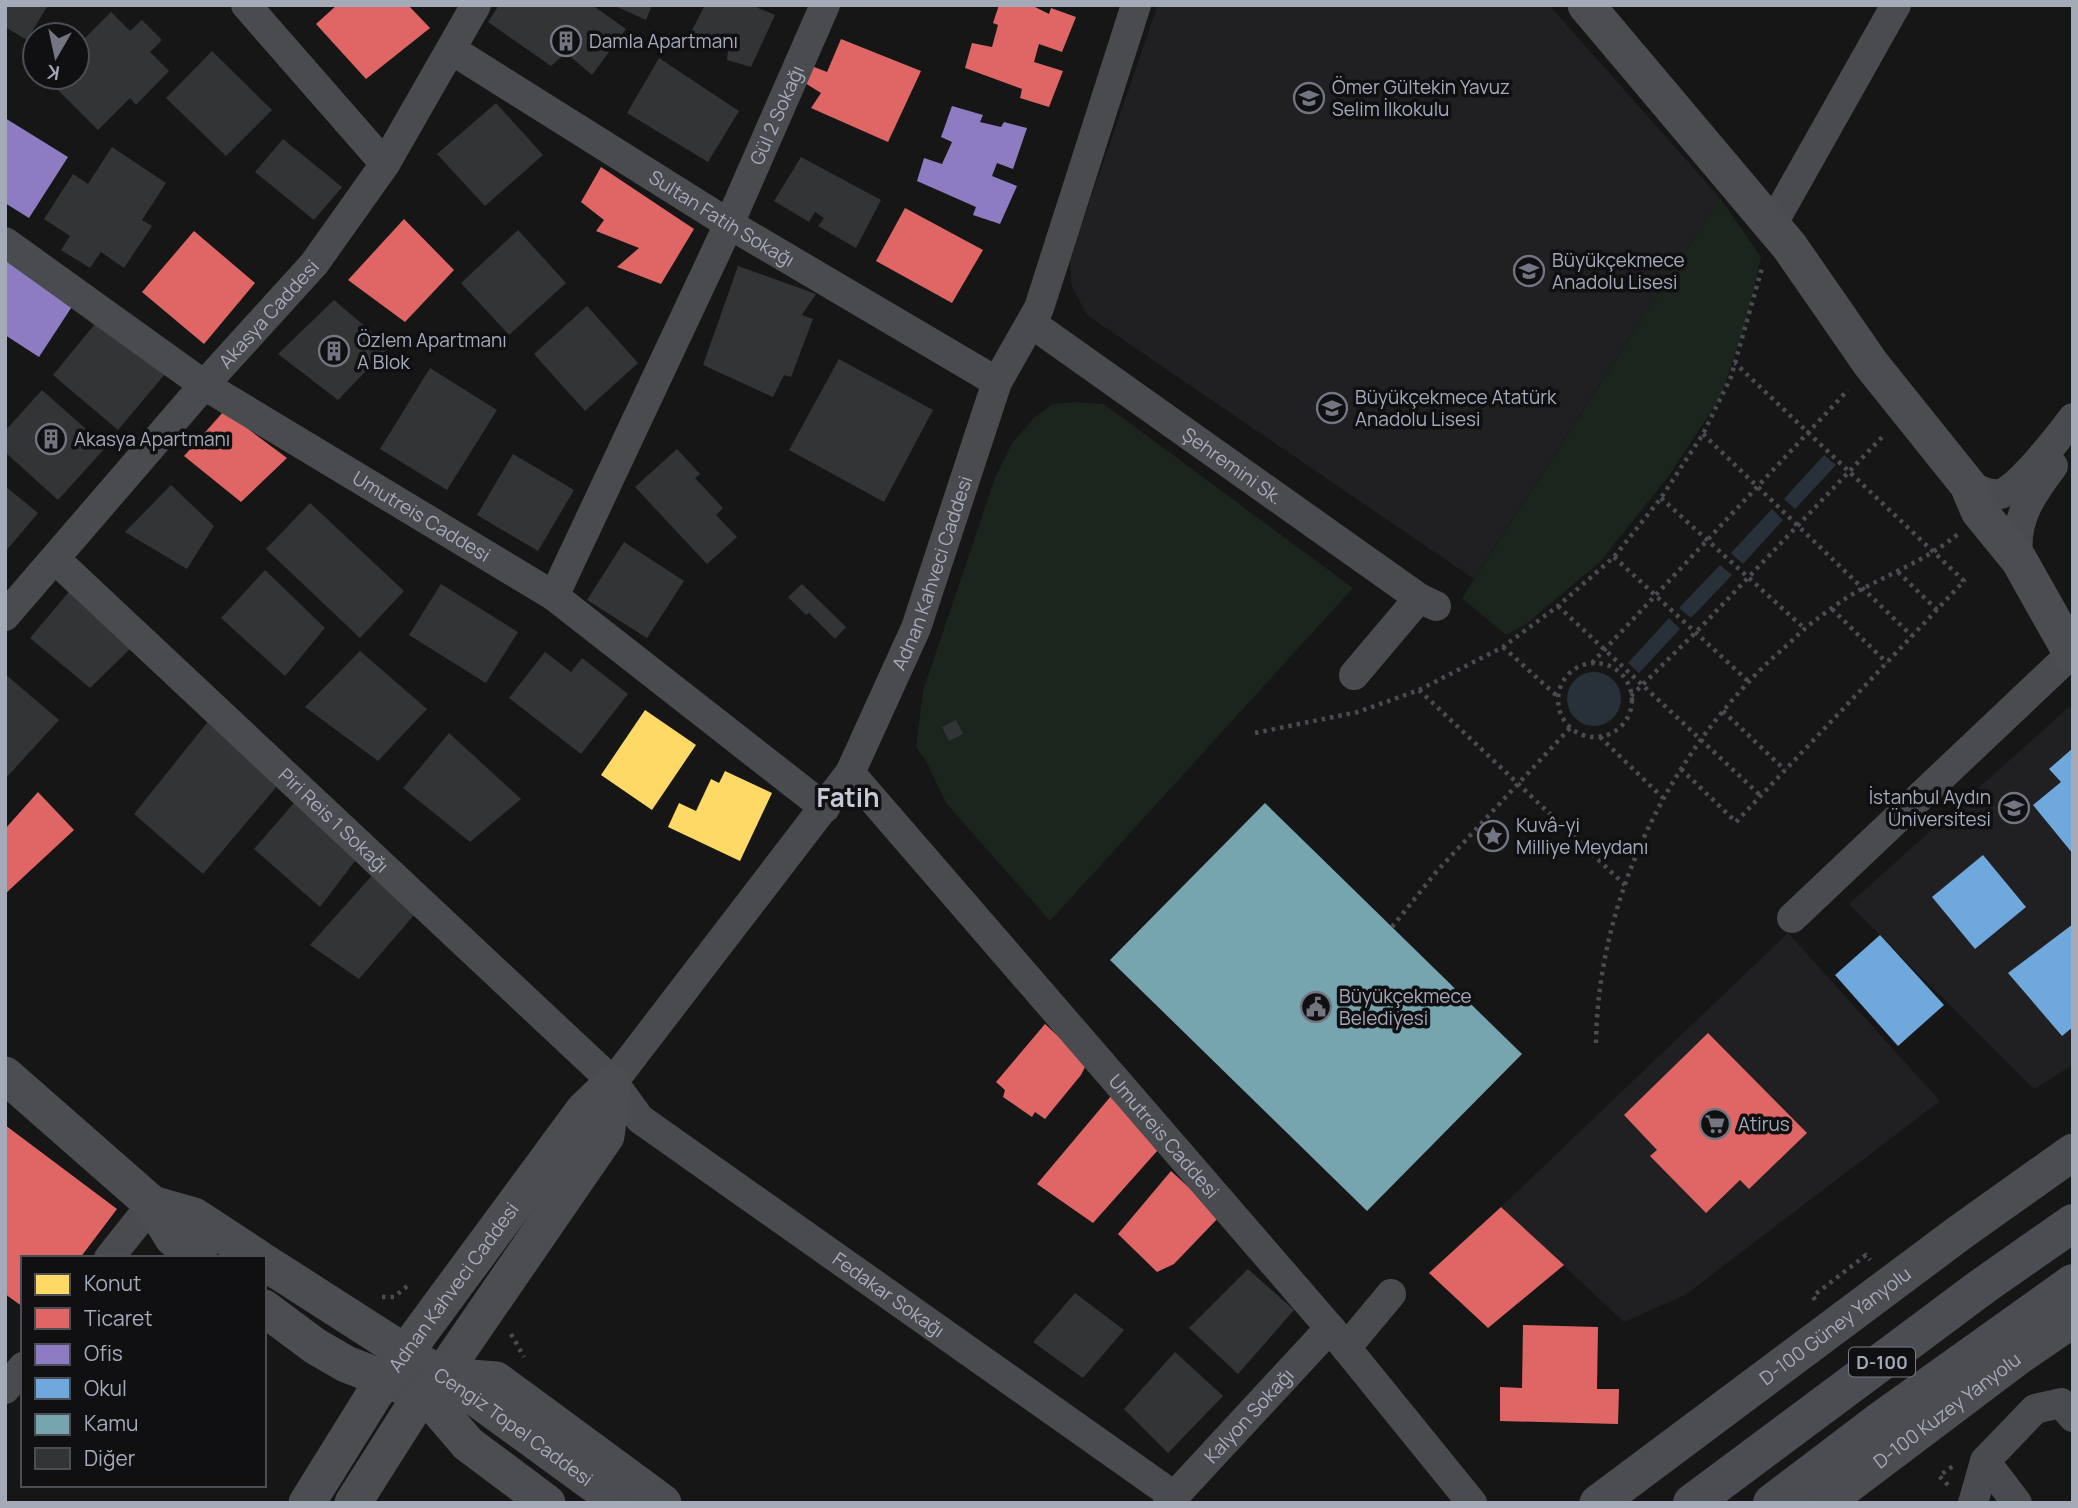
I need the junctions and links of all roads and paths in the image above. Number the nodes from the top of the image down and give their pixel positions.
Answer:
1 (246, 5) edge
2 (476, 5) edge
3 (825, 5) edge
4 (1136, 5) edge
5 (1586, 5) edge
6 (1896, 5) edge
7 (452, 50) junction
8 (385, 164) junction
9 (729, 224) junction
10 (1772, 225) junction
11 (5, 243) edge
12 (1756, 260) dead end
13 (1031, 323) junction
14 (1735, 363) junction
15 (998, 382) junction
16 (1854, 383) dead end
17 (204, 385) junction
18 (2073, 418) edge
19 (1890, 429) dead end
20 (1808, 433) junction
21 (1703, 434) junction
22 (2073, 441) edge
23 (1849, 472) junction
24 (1968, 485) junction
25 (1757, 486) junction
26 (1661, 498) junction
27 (1798, 526) junction
28 (1963, 530) dead end
29 (1707, 540) junction
30 (1935, 553) junction
31 (1614, 558) junction
32 (55, 559) junction
33 (2019, 560) junction
34 (1897, 571) junction
35 (1748, 578) junction
36 (1863, 588) junction
37 (554, 596) junction
38 (1655, 596) junction
39 (1558, 606) junction
40 (1832, 609) junction
41 (1937, 610) junction
42 (5, 616) edge
43 (1805, 629) junction
44 (1696, 633) junction
45 (1912, 636) junction
46 (1503, 648) junction
47 (1605, 649) junction
48 (2072, 655) edge
49 (1592, 663) junction
50 (1887, 663) junction
51 (1354, 675) dead end
52 (1748, 681) junction
53 (1643, 684) junction
54 (1419, 690) junction
55 (1558, 696) junction
56 (1631, 696) junction
57 (1723, 711) junction
58 (1570, 728) junction
59 (1255, 733) dead end
60 (1600, 737) junction
61 (1701, 738) junction
62 (1681, 769) junction
63 (1786, 770) junction
64 (850, 773) junction
65 (1519, 784) junction
66 (1760, 796) junction
67 (1664, 798) junction
68 (825, 808) junction
69 (1625, 885) junction
70 (1791, 918) dead end
71 (1392, 926) dead end
72 (1596, 1044) dead end
73 (5, 1075) edge
74 (613, 1082) junction
75 (2069, 1152) edge
76 (152, 1204) junction
77 (2073, 1223) edge
78 (1866, 1255) dead end
79 (111, 1256) edge
80 (196, 1256) edge
81 (255, 1256) edge
82 (266, 1263) edge
83 (413, 1281) dead end
84 (2073, 1283) edge
85 (1391, 1294) dead end
86 (372, 1295) dead end
87 (1812, 1296) dead end
88 (266, 1309) edge
89 (2073, 1319) edge
90 (507, 1327) dead end
91 (1338, 1338) junction
92 (525, 1357) dead end
93 (395, 1367) junction
94 (21, 1369) edge
95 (432, 1385) junction
96 (5, 1389) edge
97 (2067, 1410) edge
98 (1985, 1461) junction
99 (1171, 1499) edge
100 (307, 1503) edge
101 (352, 1503) edge
102 (547, 1503) edge
103 (600, 1503) edge
104 (620, 1503) edge
105 (663, 1503) edge
106 (1472, 1503) edge
107 (1598, 1503) edge
108 (1692, 1503) edge
109 (1772, 1503) edge
110 (1824, 1503) edge
111 (1973, 1503) edge
112 (2017, 1503) edge

1 - 8 street
2 - 7 street, Akasya Caddesi
3 - 9 street, Gül 2 Sokağı
4 - 13 street, Adnan Kahveci Caddesi
5 - 10 main road
6 - 10 street
7 - 8 street, Akasya Caddesi
7 - 9 street, Sultan Fatih Sokağı
8 - 17 street, Akasya Caddesi
9 - 15 street, Sultan Fatih Sokağı
9 - 37 street, Gül 2 Sokağı
10 - 24 main road
11 - 17 street, Umutreis Caddesi
12 - 14 path
13 - 15 street, Adnan Kahveci Caddesi
13 - 51 street, Şehremini Sk.
14 - 20 path
14 - 21 path
15 - 64 street, Adnan Kahveci Caddesi
16 - 20 path
17 - 32 street, Akasya Caddesi
17 - 37 street, Umutreis Caddesi
18 - 24 street
19 - 23 path
20 - 23 path
20 - 25 path
21 - 25 path
21 - 26 path
22 - 33 street
23 - 27 path
23 - 30 path
24 - 33 main road
25 - 27 path
25 - 29 path
26 - 29 path
26 - 31 path
27 - 35 path
27 - 36 path
28 - 30 path
29 - 35 path
29 - 38 path
30 - 34 path
30 - 41 path
31 - 38 path
31 - 39 path
32 - 42 street, Akasya Caddesi
32 - 74 street, Piri Reis 1 Sokağı
33 - 48 main road
34 - 36 path
34 - 41 path
35 - 43 path
35 - 44 path
36 - 40 path
36 - 45 path
37 - 68 street, Umutreis Caddesi
38 - 44 path
38 - 47 path
39 - 46 path
39 - 47 path
40 - 43 path
40 - 50 path
41 - 45 path
43 - 52 path
44 - 52 path
44 - 53 path
45 - 50 path
46 - 54 path
46 - 55 path
47 - 49 path
47 - 53 path
48 - 70 street
49 - 55 path
49 - 56 path
50 - 63 path
52 - 57 path
53 - 56 path
53 - 61 path
54 - 59 path
54 - 65 path
55 - 58 path
56 - 60 path
57 - 61 path
57 - 63 path
58 - 60 path
58 - 65 path
60 - 67 path
61 - 62 path
61 - 66 path
62 - 66 path
62 - 67 path
63 - 66 path
64 - 68 street, Adnan Kahveci Caddesi
64 - 91 street, Umutreis Caddesi
65 - 69 path
65 - 71 path
67 - 69 path
68 - 74 street, Adnan Kahveci Caddesi
69 - 72 path
73 - 76 main road
74 - 93 main road, Adnan Kahveci Caddesi
74 - 95 main road, Adnan Kahveci Caddesi
74 - 99 street, Fedakar Sokağı
75 - 107 main road, D-100 Güney Yanyolu
76 - 79 street
76 - 80 main road
76 - 81 main road
77 - 108 highway, D-100
78 - 87 path
82 - 93 main road
83 - 86 path
84 - 109 highway, D-100
85 - 91 street, Kalyon Sokağı
88 - 93 main road, Cengiz Topel Caddesi
89 - 110 main road, D-100 Kuzey Yanyolu
90 - 92 path
91 - 99 street, Kalyon Sokağı
91 - 106 street, Umutreis Caddesi
93 - 95 main road, Cengiz Topel Caddesi
93 - 100 main road, Adnan Kahveci Caddesi
94 - 96 street
95 - 101 main road, Adnan Kahveci Caddesi
95 - 102 main road
95 - 103 main road, Cengiz Topel Caddesi
95 - 104 main road, Cengiz Topel Caddesi
95 - 105 main road
97 - 98 street
98 - 111 street
98 - 112 street

